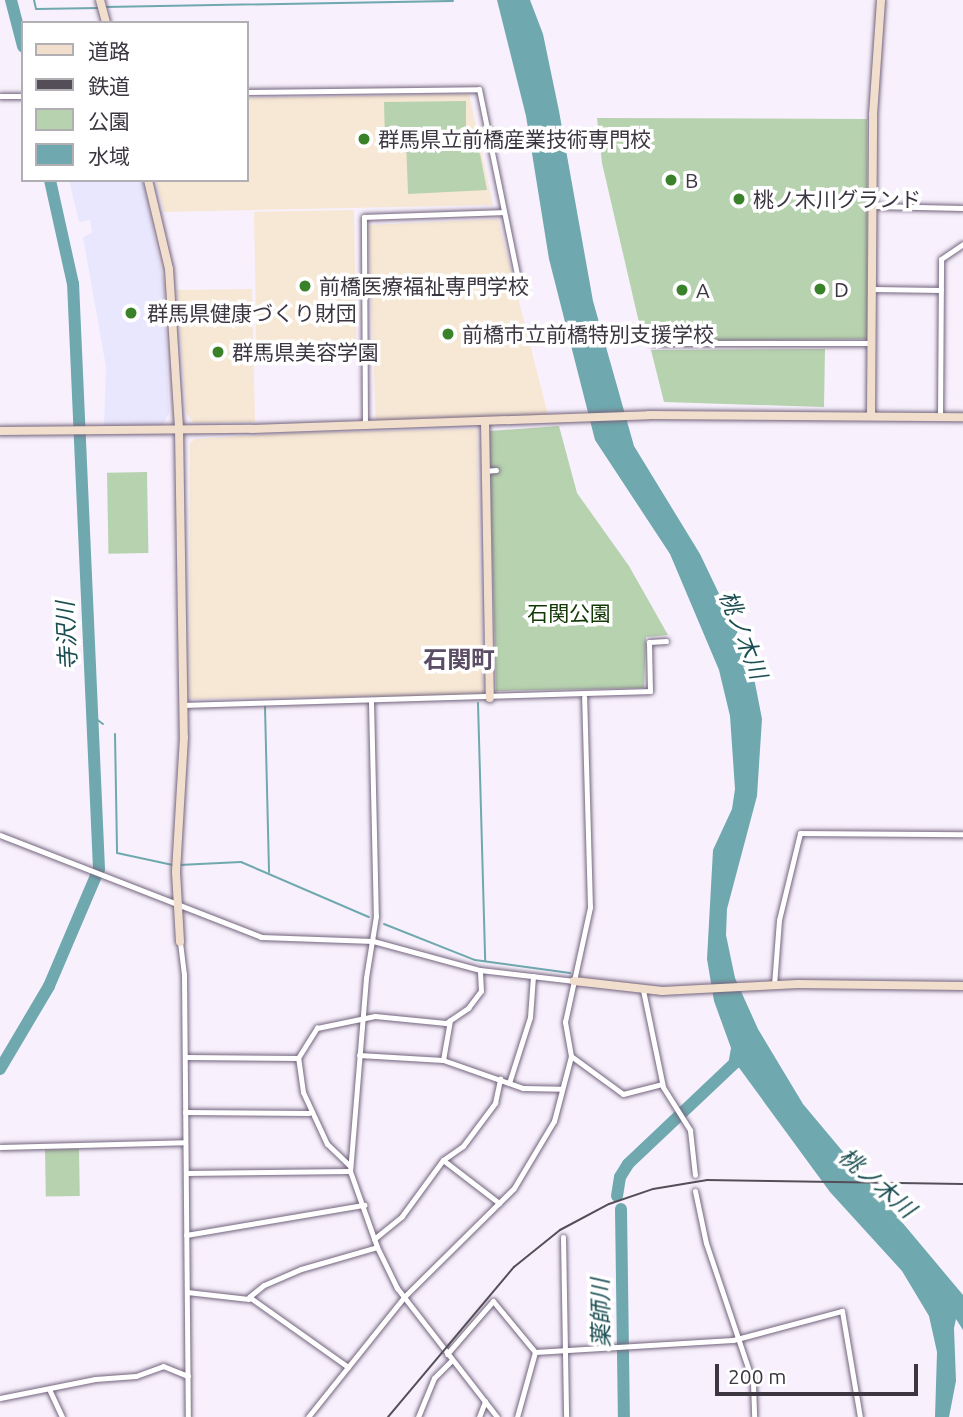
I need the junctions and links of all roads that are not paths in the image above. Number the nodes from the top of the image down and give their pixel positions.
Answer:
1 (100, 0) edge
2 (881, 0) edge
3 (105, 21) edge
4 (248, 92) edge
5 (0, 96) edge
6 (21, 96) edge
7 (149, 182) edge
8 (873, 206) junction
9 (963, 208) edge
10 (504, 212) junction
11 (963, 244) edge
12 (519, 284) dead end
13 (872, 289) junction
14 (941, 290) junction
15 (653, 343) dead end
16 (872, 343) junction
17 (871, 416) junction
18 (940, 417) junction
19 (963, 417) edge
20 (485, 422) junction
21 (365, 425) junction
22 (179, 429) junction
23 (0, 431) edge
24 (496, 470) dead end
25 (485, 471) junction
26 (666, 641) dead end
27 (584, 696) junction
28 (490, 698) junction
29 (371, 701) junction
30 (184, 705) junction
31 (963, 834) edge
32 (0, 835) edge
33 (176, 906) junction
34 (373, 941) junction
35 (180, 943) joint
36 (480, 970) junction
37 (533, 976) junction
38 (574, 981) junction
39 (770, 986) junction
40 (963, 986) edge
41 (643, 990) junction
42 (363, 1017) junction
43 (450, 1021) junction
44 (359, 1055) junction
45 (571, 1056) junction
46 (185, 1057) junction
47 (298, 1058) junction
48 (443, 1060) junction
49 (500, 1079) junction
50 (509, 1083) junction
51 (663, 1084) junction
52 (562, 1089) junction
53 (185, 1112) junction
54 (309, 1113) junction
55 (185, 1142) junction
56 (0, 1147) edge
57 (443, 1160) junction
58 (350, 1169) junction
59 (186, 1173) junction
60 (695, 1175) dead end
61 (695, 1191) dead end
62 (499, 1203) junction
63 (364, 1205) junction
64 (186, 1235) junction
65 (563, 1237) dead end
66 (374, 1239) junction
67 (377, 1247) junction
68 (187, 1292) junction
69 (405, 1296) junction
70 (249, 1298) junction
71 (739, 1339) junction
72 (565, 1349) junction
73 (535, 1352) junction
74 (447, 1354) junction
75 (452, 1360) junction
76 (348, 1367) junction
77 (188, 1376) junction
78 (49, 1390) junction
79 (0, 1398) edge
80 (485, 1401) junction
81 (62, 1417) edge
82 (188, 1417) edge
83 (308, 1417) edge
84 (418, 1417) edge
85 (479, 1417) edge
86 (497, 1417) edge
87 (517, 1417) edge
88 (566, 1417) edge
89 (754, 1417) edge
90 (860, 1417) edge

1 - 3 street
2 - 8 street
4 - 10 street
5 - 6 street
7 - 22 street
8 - 9 street
8 - 13 street
10 - 12 street
10 - 21 street
11 - 14 street
13 - 14 street
13 - 16 street
14 - 18 street
15 - 16 street
16 - 17 street
17 - 18 street
17 - 20 street
18 - 19 street
20 - 21 street
20 - 25 street
21 - 22 street
22 - 23 street
22 - 30 street
24 - 25 street
25 - 28 street
26 - 27 street
27 - 28 street
27 - 38 street
28 - 29 street
29 - 30 street
29 - 34 street
30 - 33 street
31 - 39 street
32 - 33 street
33 - 34 street
33 - 35 street
34 - 36 street
34 - 42 street
35 - 46 street
36 - 37 street
36 - 43 street
37 - 38 street
37 - 50 street
38 - 41 street
38 - 45 street
39 - 40 street
39 - 41 street
41 - 51 street
42 - 43 street
42 - 44 street
42 - 47 street
43 - 48 street
44 - 48 street
44 - 58 street
45 - 51 street
45 - 52 street
46 - 47 street
46 - 53 street
47 - 54 street
48 - 49 street
49 - 50 street
49 - 57 street
50 - 52 street
51 - 60 street
52 - 62 street
53 - 54 street
53 - 55 street
54 - 58 street
55 - 56 street
55 - 59 street
57 - 62 street
57 - 66 street
58 - 59 street
58 - 63 street
59 - 64 street
61 - 71 street
62 - 69 street
63 - 64 street
63 - 66 street
64 - 68 street
65 - 72 street
66 - 67 street
67 - 69 street
67 - 70 street
68 - 70 street
68 - 77 street
69 - 74 street
69 - 76 street
70 - 76 street
71 - 72 street
71 - 89 street
71 - 90 street
72 - 73 street
72 - 88 street
73 - 74 street
73 - 87 street
74 - 75 street
75 - 80 street
75 - 84 street
76 - 83 street
77 - 78 street
77 - 82 street
78 - 79 street
78 - 81 street
80 - 85 street
80 - 86 street

